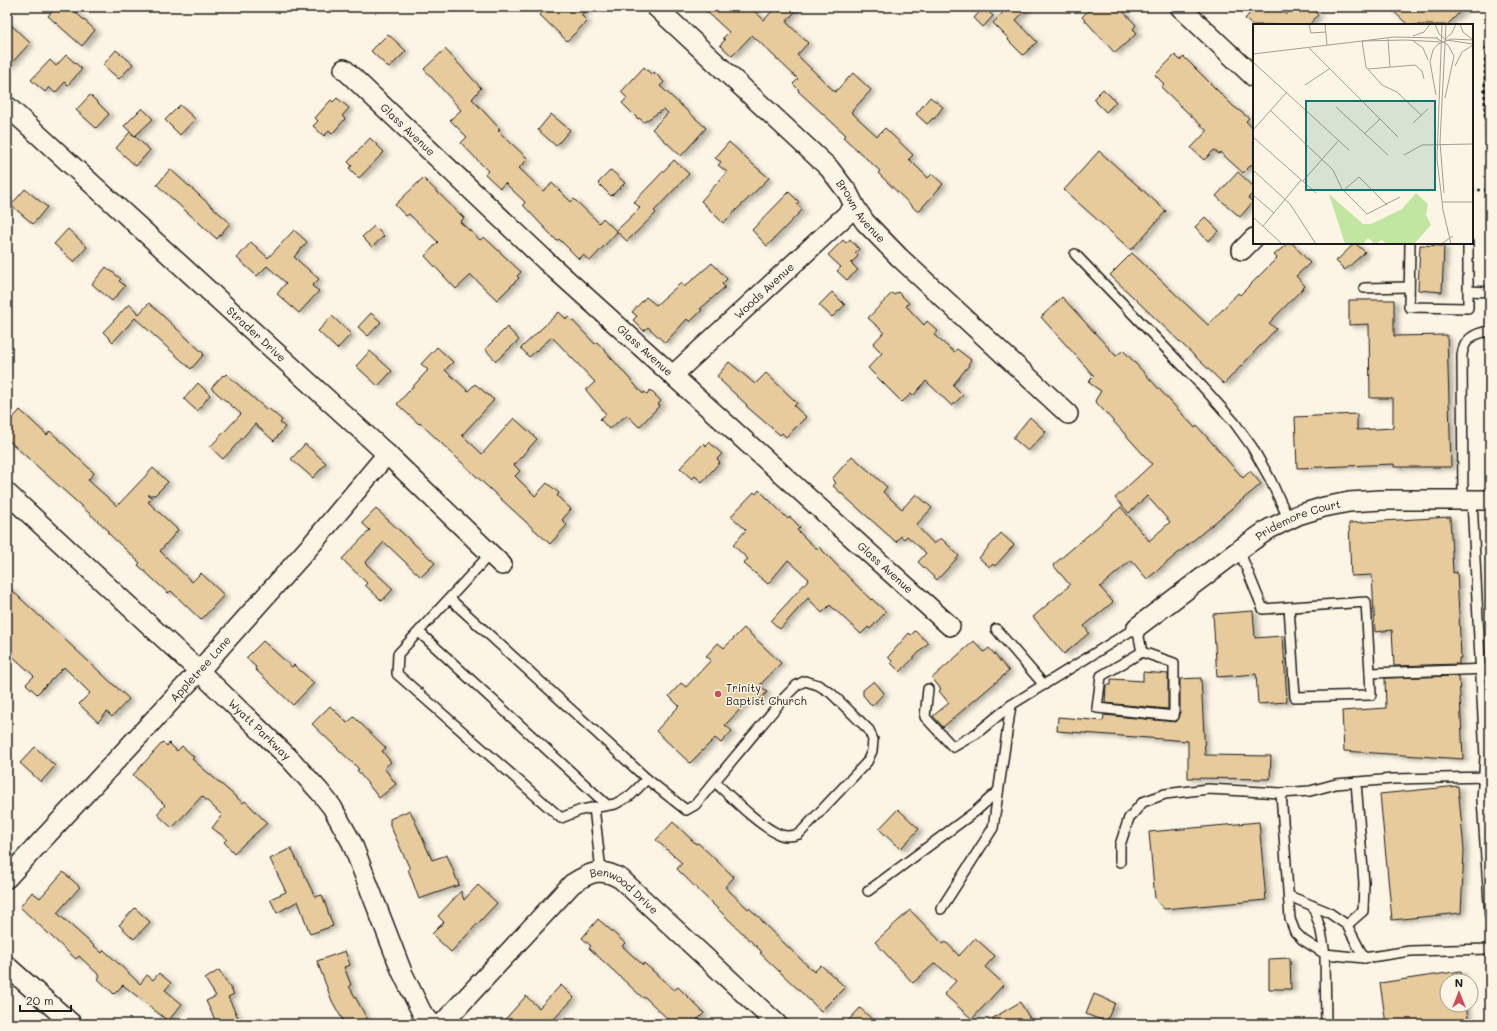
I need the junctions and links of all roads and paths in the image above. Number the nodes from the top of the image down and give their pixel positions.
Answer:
1 (656, 7) edge
2 (1180, 7) edge
3 (1486, 48) dead end
4 (344, 69) dead end
5 (1253, 76) edge
6 (7, 106) edge
7 (1473, 190) edge
8 (1489, 190) edge
9 (1490, 197) edge
10 (855, 207) junction
11 (1410, 244) edge
12 (1468, 244) edge
13 (1075, 254) dead end
14 (1409, 287) junction
15 (1364, 288) dead end
16 (1468, 291) junction
17 (1490, 292) edge
18 (1490, 332) edge
19 (673, 375) junction
20 (1068, 414) dead end
21 (387, 454) junction
22 (7, 493) edge
23 (1475, 500) edge
24 (1289, 520) junction
25 (1239, 550) junction
26 (496, 560) joint
27 (450, 599) junction
28 (1289, 607) junction
29 (950, 626) dead end
30 (1137, 627) junction
31 (996, 629) dead end
32 (419, 632) junction
33 (1142, 652) junction
34 (1485, 669) edge
35 (198, 671) junction
36 (1370, 673) junction
37 (1044, 685) junction
38 (928, 689) dead end
39 (1011, 705) junction
40 (1487, 777) edge
41 (647, 779) junction
42 (715, 782) junction
43 (1356, 782) junction
44 (998, 791) junction
45 (1281, 793) junction
46 (607, 805) junction
47 (594, 807) junction
48 (1120, 862) dead end
49 (601, 872) junction
50 (7, 878) edge
51 (868, 891) dead end
52 (1288, 896) junction
53 (1313, 906) junction
54 (941, 909) dead end
55 (1490, 917) edge
56 (1347, 925) junction
57 (1490, 949) edge
58 (1325, 954) junction
59 (1364, 958) junction
60 (7, 966) edge
61 (72, 1024) edge
62 (432, 1024) edge
63 (442, 1024) edge
64 (777, 1024) edge
65 (1326, 1024) edge

1 - 10 street, Brown Avenue
2 - 5 street
3 - 8 path
4 - 19 street, Glass Avenue
6 - 21 street, Strader Drive
7 - 8 path
8 - 9 path
10 - 19 street, Woods Avenue
10 - 20 street, Brown Avenue
11 - 14 lane
12 - 16 lane
13 - 24 lane
14 - 15 lane
14 - 16 lane
16 - 17 lane
18 - 23 lane
19 - 29 street, Glass Avenue
21 - 26 street, Strader Drive
21 - 35 street, Appletree Lane
22 - 35 street, Wyatt Parkway
23 - 24 street, Pridemore Court
23 - 34 lane
24 - 25 street, Pridemore Court
25 - 28 lane
25 - 30 street, Pridemore Court
26 - 27 lane
27 - 32 lane
27 - 41 lane
28 - 36 lane
28 - 36 lane
30 - 33 lane
30 - 37 lane
31 - 37 lane
32 - 46 lane
32 - 47 lane
33 - 33 lane
34 - 36 lane
34 - 40 lane
35 - 50 street, Appletree Lane
35 - 62 street, Wyatt Parkway
37 - 39 lane
38 - 39 lane
39 - 44 lane
40 - 43 lane
40 - 55 lane
41 - 42 lane
41 - 46 lane
42 - 42 lane
43 - 45 lane
43 - 56 lane
44 - 51 lane
44 - 54 lane
45 - 48 lane
45 - 52 lane
46 - 47 lane
47 - 49 lane
49 - 63 street, Benwood Drive
49 - 64 street, Benwood Drive
52 - 53 lane
52 - 58 lane
53 - 56 lane
53 - 58 lane
56 - 59 lane
57 - 59 lane
58 - 59 lane
58 - 65 lane
60 - 61 street

